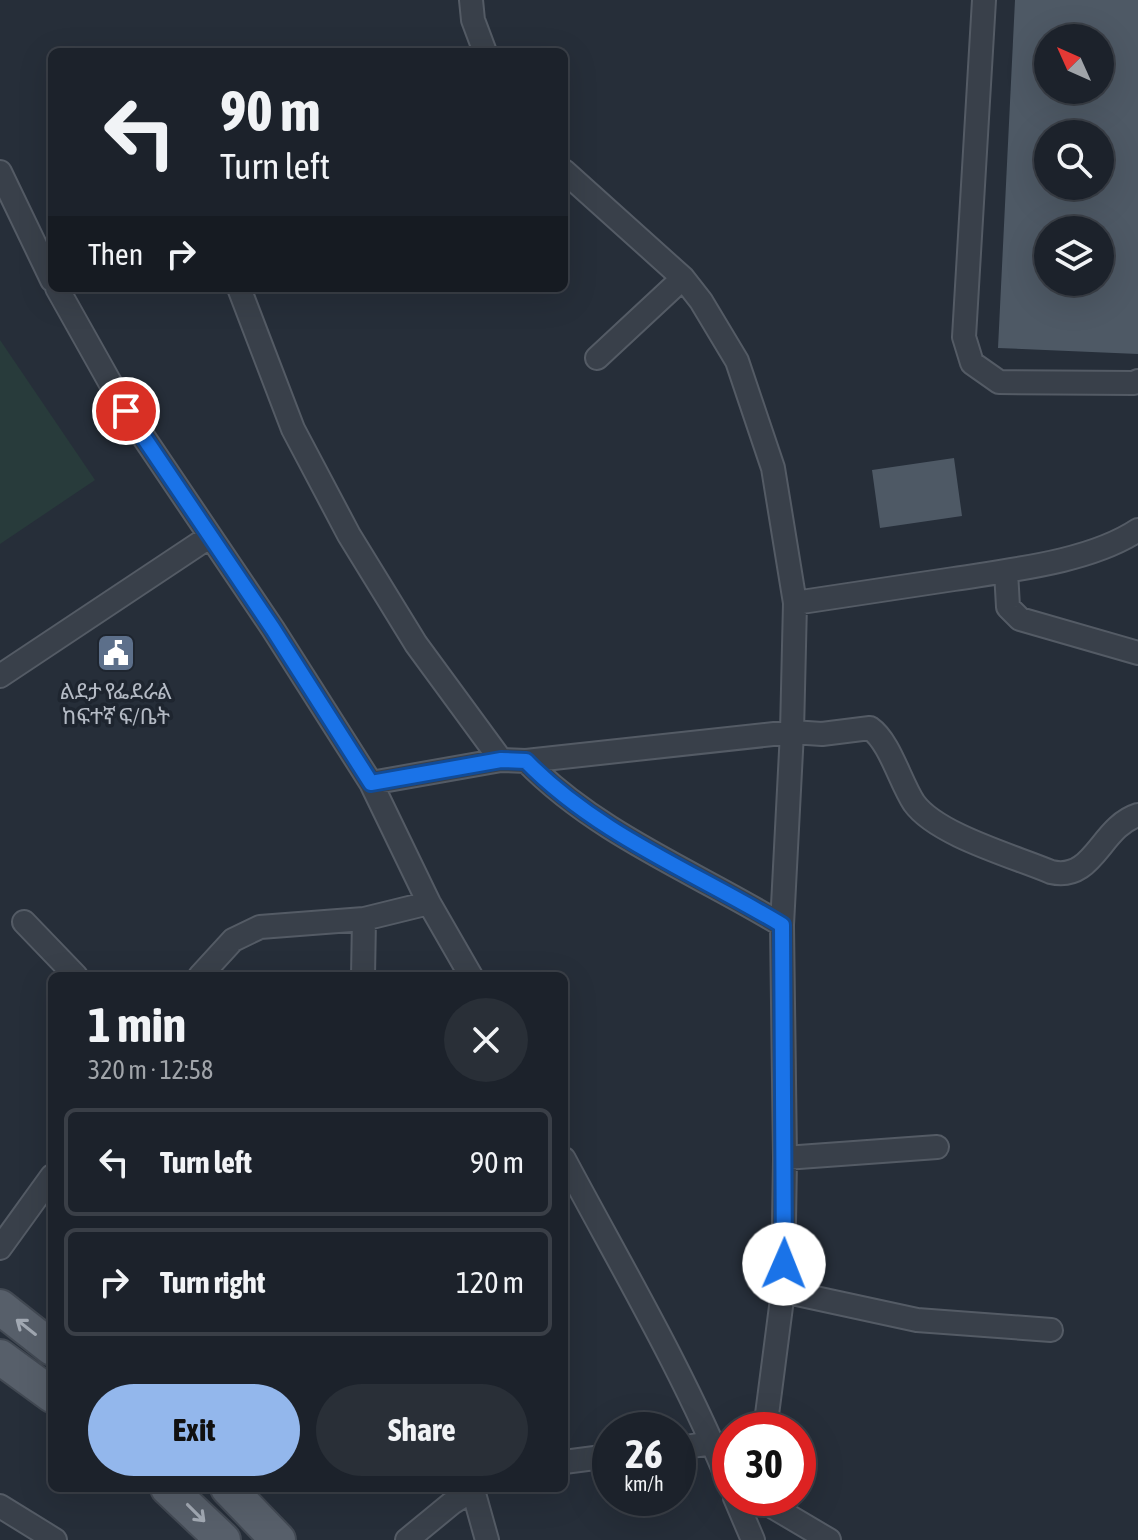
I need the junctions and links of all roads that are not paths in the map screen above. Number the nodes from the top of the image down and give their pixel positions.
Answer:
1 (471, 0) edge
2 (984, 0) edge
3 (484, 48) edge
4 (0, 172) edge
5 (568, 175) edge
6 (48, 268) edge
7 (683, 278) junction
8 (61, 292) edge
9 (241, 292) edge
10 (597, 358) dead end
11 (1138, 381) edge
12 (1138, 530) edge
13 (209, 537) junction
14 (1006, 571) junction
15 (795, 603) junction
16 (1138, 653) edge
17 (0, 676) edge
18 (792, 732) junction
19 (501, 760) junction
20 (526, 761) junction
21 (371, 783) junction
22 (1138, 815) edge
23 (429, 903) junction
24 (364, 919) junction
25 (24, 922) dead end
26 (782, 925) junction
27 (72, 972) edge
28 (204, 972) edge
29 (363, 972) edge
30 (469, 972) edge
31 (937, 1147) dead end
32 (785, 1158) junction
33 (568, 1167) edge
34 (48, 1182) edge
35 (0, 1248) edge
36 (783, 1291) junction
37 (0, 1307) edge
38 (1051, 1330) dead end
39 (48, 1345) edge
40 (0, 1357) edge
41 (48, 1392) edge
42 (767, 1412) edge
43 (712, 1441) edge
44 (592, 1458) edge
45 (568, 1461) edge
46 (172, 1492) edge
47 (232, 1492) edge
48 (469, 1492) edge
49 (475, 1492) edge
50 (0, 1506) edge
51 (743, 1516) edge
52 (755, 1516) edge
53 (788, 1516) edge
54 (55, 1540) edge
55 (223, 1540) edge
56 (278, 1540) edge
57 (407, 1540) edge
58 (487, 1540) edge
59 (753, 1540) edge
60 (829, 1540) edge

1 - 3 street
2 - 11 street
4 - 6 street
5 - 7 street
7 - 10 street
7 - 15 street
8 - 13 street
9 - 19 street
12 - 14 street
13 - 17 street
13 - 21 street
14 - 15 street
14 - 16 street
15 - 18 street
18 - 20 street
18 - 22 street
18 - 26 street
19 - 20 street
19 - 21 street
20 - 26 street
21 - 23 street
23 - 24 street
23 - 30 street
24 - 28 street
24 - 29 street
25 - 27 street
26 - 32 street
31 - 32 street
32 - 36 street
33 - 43 street
34 - 35 street
36 - 38 street
36 - 42 street
39 -> 37 main road
40 - 41 main road
44 - 45 street
46 -> 55 main road
47 - 56 main road
48 - 57 street
49 - 58 street
50 - 54 street
51 - 59 street
52 - 59 street
53 - 60 street

